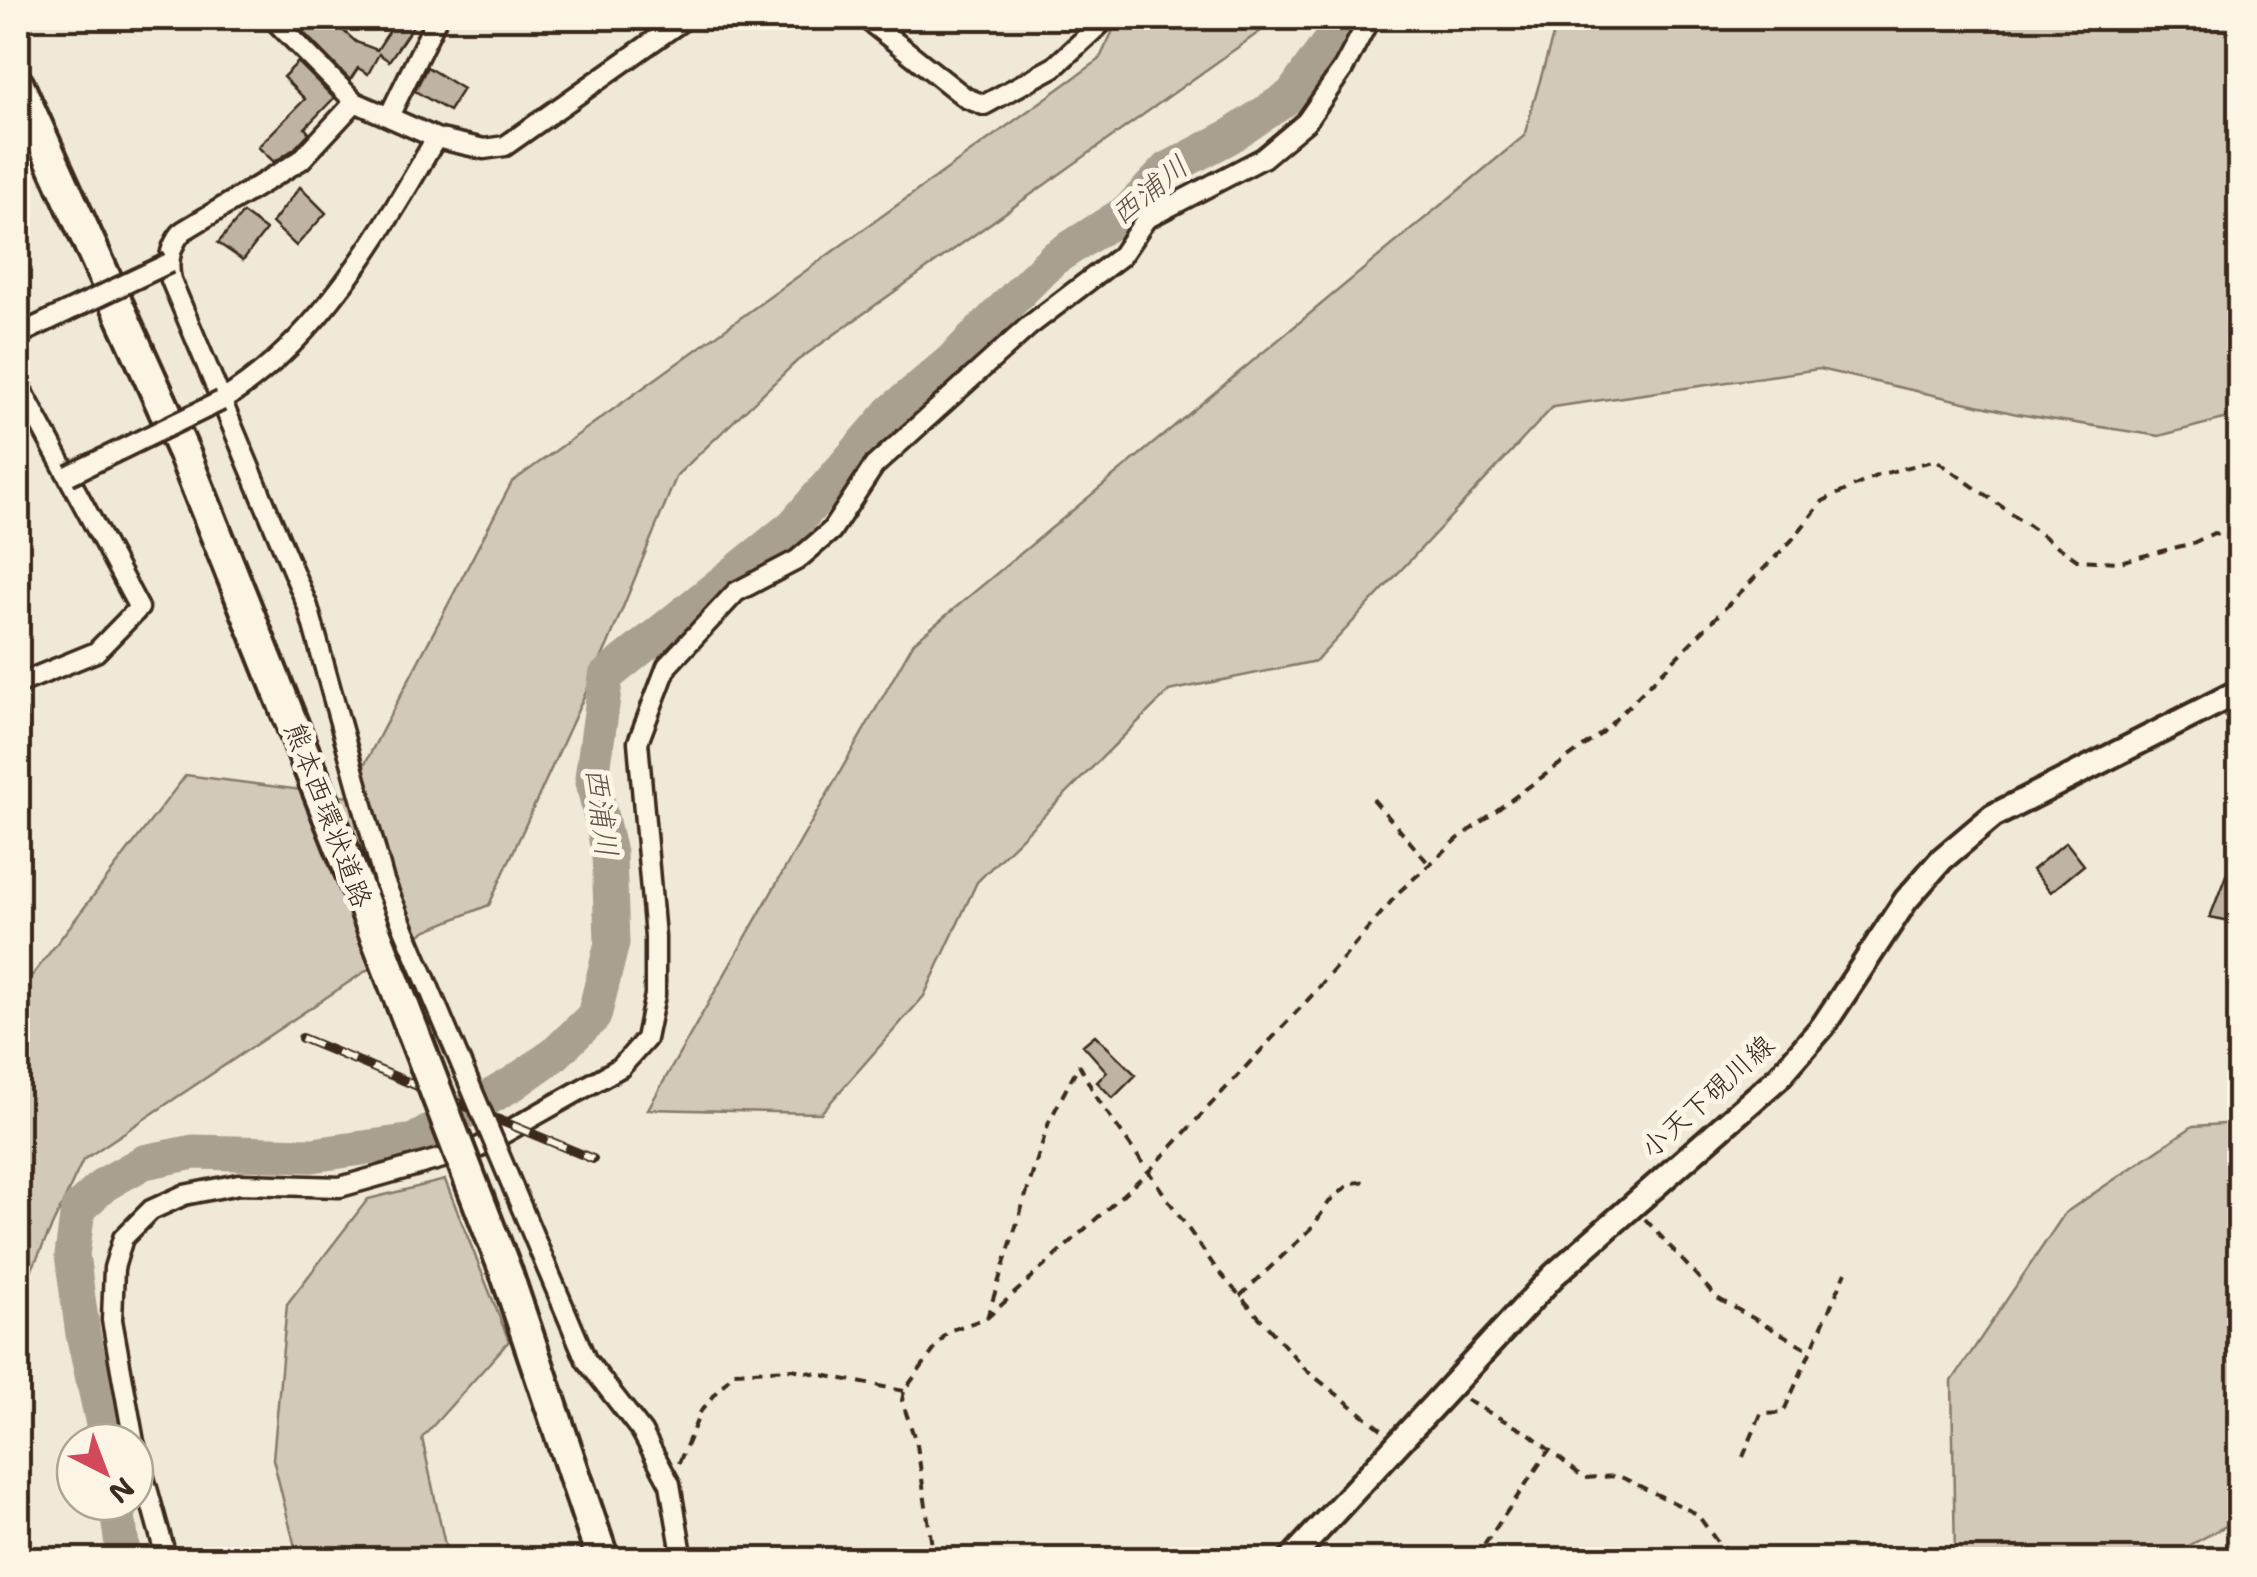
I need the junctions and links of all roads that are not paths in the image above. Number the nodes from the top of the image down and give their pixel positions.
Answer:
1 (272, 18) edge
2 (437, 18) edge
3 (686, 18) edge
4 (865, 18) edge
5 (1107, 18) edge
6 (1370, 18) edge
7 (18, 85) edge
8 (355, 102) junction
9 (390, 114) junction
10 (436, 138) junction
11 (168, 263) junction
12 (18, 335) edge
13 (18, 383) edge
14 (221, 400) junction
15 (68, 475) junction
16 (21, 684) edge
17 (2240, 690) edge
18 (372, 889) junction
19 (131, 1422) edge
20 (155, 1516) edge
21 (167, 1560) edge
22 (603, 1560) edge
23 (683, 1560) edge
24 (1290, 1560) edge

1 - 8 street
2 - 9 street
3 - 10 street
4 - 5 street
6 - 19 street
7 - 18 highway, 熊本西環状道路
8 - 9 street
8 - 11 street
9 - 10 street
10 - 14 street
11 - 12 street, bridge
11 - 14 street
13 - 15 street
14 - 15 street, bridge
14 - 18 street
15 - 16 street
17 - 24 main road, 小天下硯川線
18 - 22 highway, 熊本西環状道路, bridge
18 - 23 street, bridge
20 - 21 street

